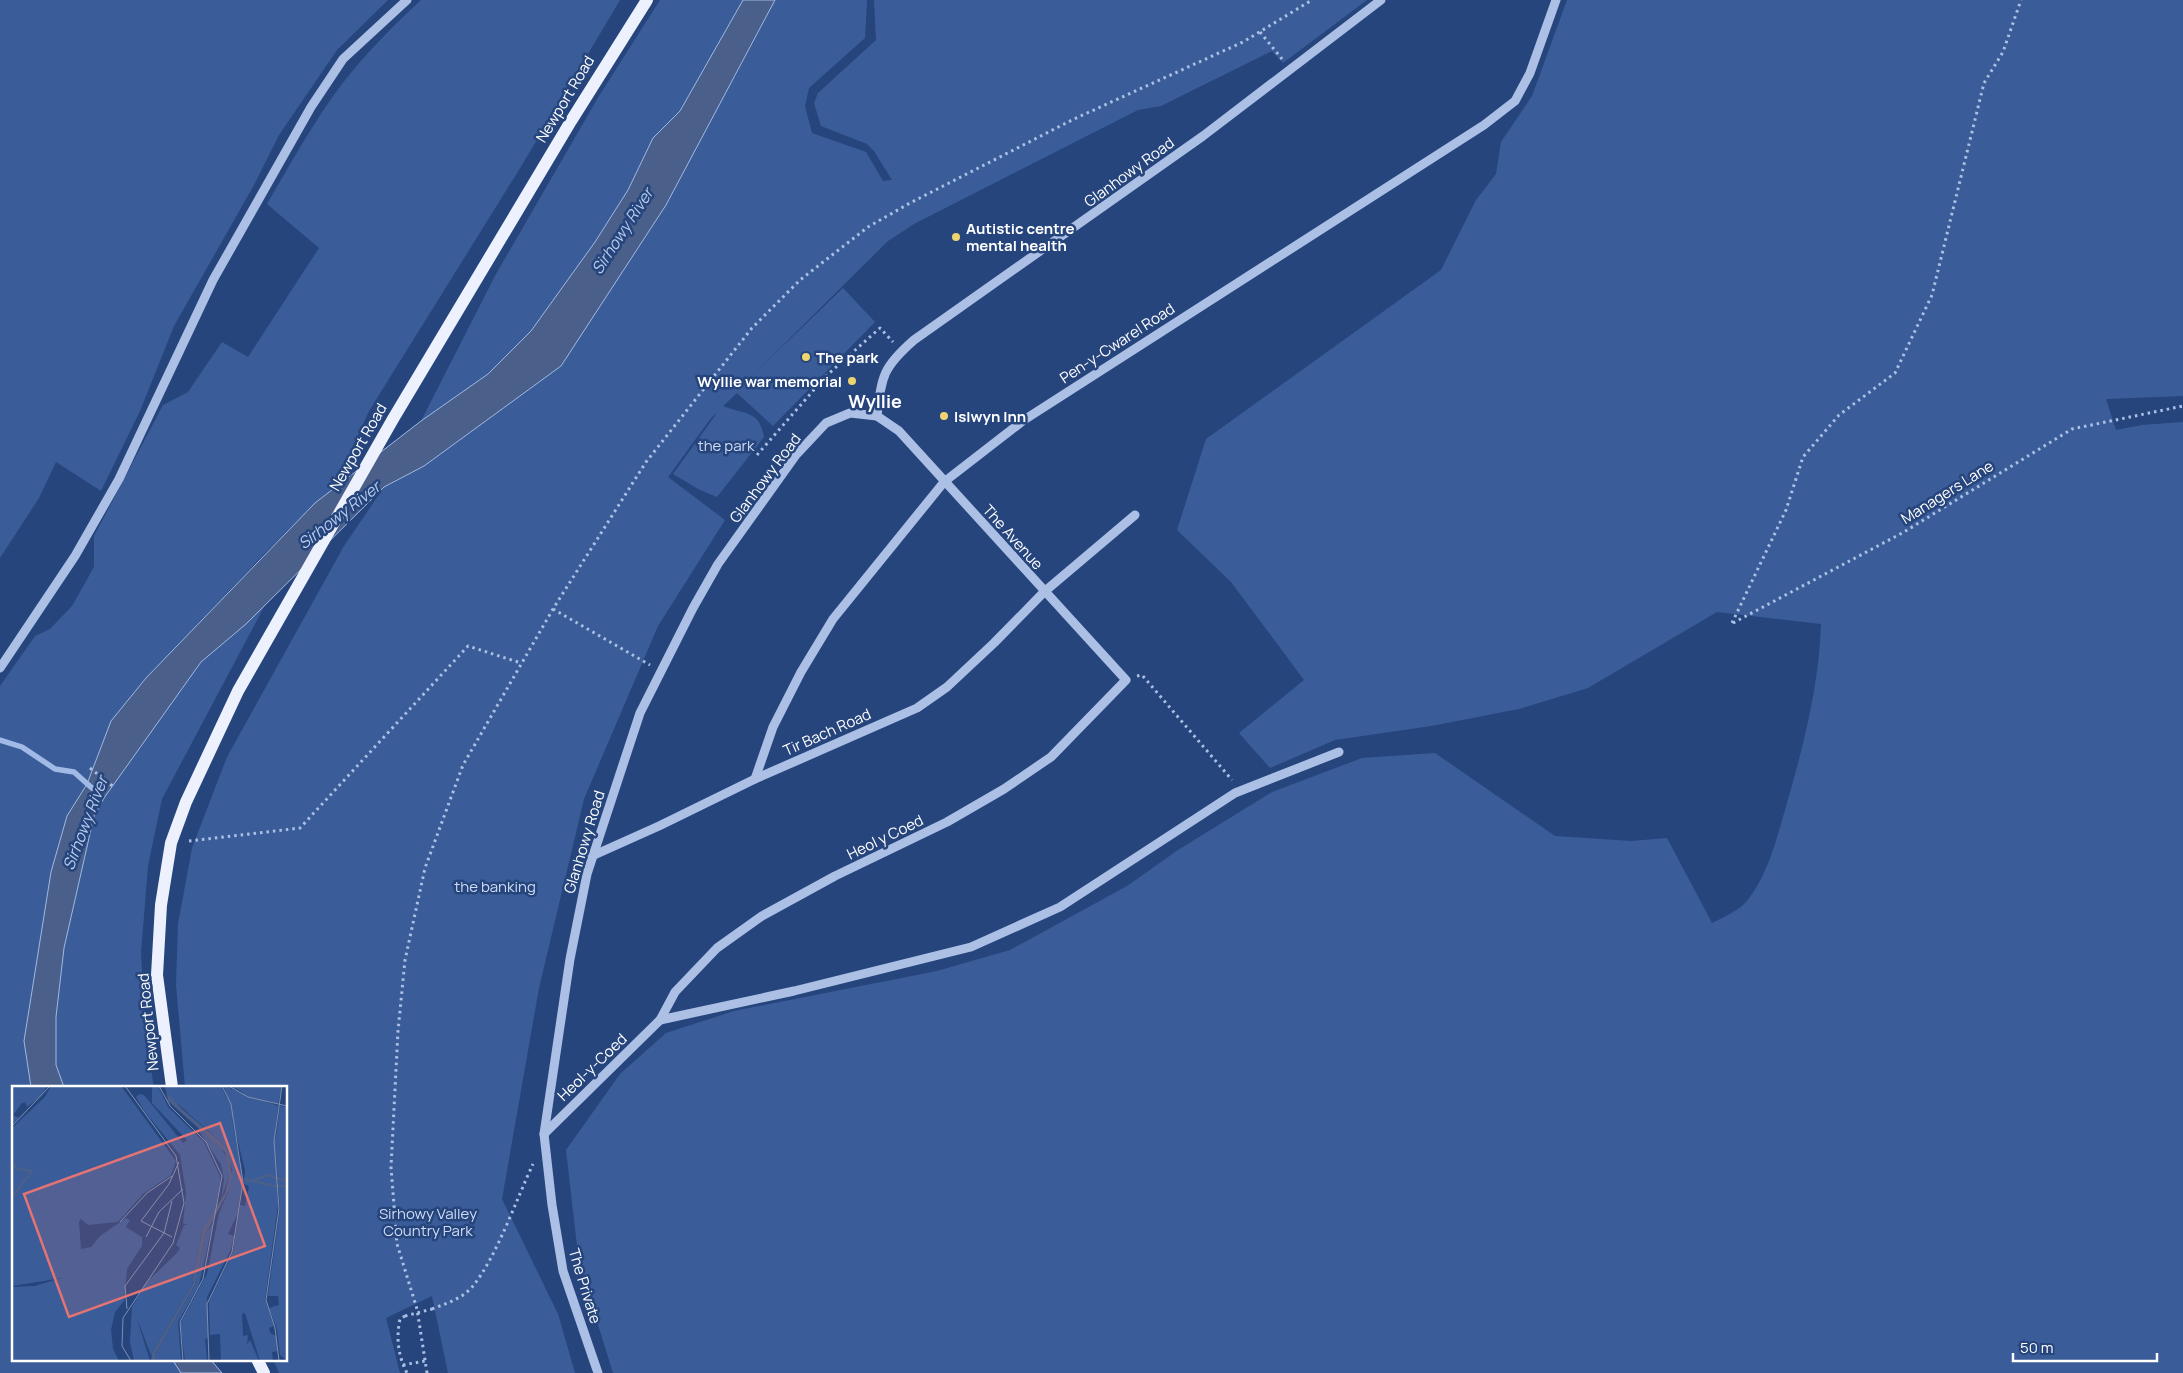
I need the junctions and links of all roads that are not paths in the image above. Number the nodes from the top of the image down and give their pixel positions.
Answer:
1 (408, 0) edge
2 (648, 0) edge
3 (1381, 0) edge
4 (1556, 0) edge
5 (877, 416) junction
6 (944, 482) junction
7 (1135, 515) dead end
8 (1044, 592) junction
9 (0, 668) edge
10 (1126, 680) joint
11 (1339, 752) dead end
12 (754, 778) junction
13 (592, 856) junction
14 (660, 1020) junction
15 (172, 1086) edge
16 (544, 1137) junction
17 (552, 1206) joint
18 (258, 1360) edge
19 (264, 1373) edge
20 (598, 1373) edge

1 - 9 street
2 - 15 main road, Newport Road
3 - 5 street, Glanhowy Road
4 - 6 street, Pen-y-Cwarel Road
5 - 6 street, The Avenue
5 - 13 street, Glanhowy Road
6 - 8 street, The Avenue
6 - 12 street, Pen-y-Cwarel Road
7 - 8 street, Tir Bach Road
8 - 10 street, The Avenue
8 - 12 street, Tir Bach Road
10 - 14 street, Heol y Coed
11 - 14 street
12 - 13 street, Tir Bach Road
13 - 16 street, Glanhowy Road
14 - 16 street, Heol-y-Coed
16 - 17 street, Glanhowy Road
17 - 20 street, The Private
18 - 19 main road

